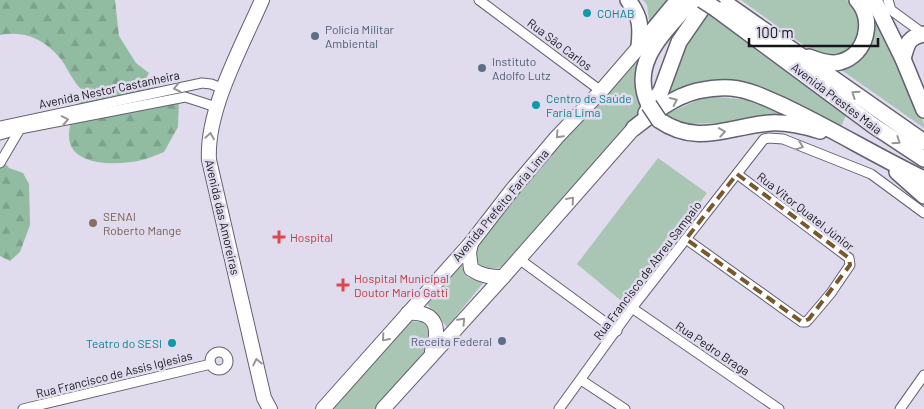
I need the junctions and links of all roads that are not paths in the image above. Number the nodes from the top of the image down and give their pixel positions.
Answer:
1 (262, 0) edge
2 (479, 0) edge
3 (628, 0) edge
4 (678, 0) edge
5 (692, 0) edge
6 (702, 0) edge
7 (857, 0) edge
8 (874, 0) edge
9 (888, 0) edge
10 (716, 2) edge
11 (924, 34) edge
12 (639, 47) junction
13 (797, 53) junction
14 (903, 59) junction
15 (224, 89) junction
16 (602, 91) junction
17 (218, 108) junction
18 (924, 110) edge
19 (0, 126) edge
20 (634, 128) junction
21 (20, 129) junction
22 (0, 135) edge
23 (843, 137) junction
24 (924, 142) edge
25 (882, 159) junction
26 (924, 159) edge
27 (0, 163) edge
28 (737, 174) junction
29 (924, 179) edge
30 (924, 196) edge
31 (924, 212) edge
32 (686, 239) junction
33 (471, 243) junction
34 (519, 259) junction
35 (504, 277) junction
36 (632, 308) junction
37 (408, 313) junction
38 (617, 331) junction
39 (431, 354) junction
40 (211, 364) dead end
41 (924, 375) edge
42 (580, 380) junction
43 (23, 409) edge
44 (270, 409) edge
45 (323, 409) edge
46 (383, 409) edge
47 (559, 409) edge
48 (625, 409) edge
49 (779, 409) edge
50 (900, 409) edge

1 - 15 main road, Avenida das Amoreiras
2 - 16 street, Rua São Carlos
3 - 12 highway
4 - 12 highway
5 -> 23 highway, bridge
6 - 10 highway, Avenida Prestes Maia, bridge
7 - 13 highway
8 - 14 highway
9 - 11 street
10 - 13 highway, Avenida Prestes Maia
10 - 20 highway
10 -> 26 highway, Avenida Prestes Maia
11 - 14 highway
12 - 16 main road, Avenida Prefeito Faria Lima
24 -> 13 highway, Avenida Prestes Maia
14 - 18 highway
15 - 17 main road, Avenida das Amoreiras
15 -> 19 street, Avenida Nestor Castanheira
16 -> 33 main road, Avenida Prefeito Faria Lima
21 -> 17 street, Avenida Nestor Castanheira
44 -> 17 main road, Avenida das Amoreiras
20 -> 23 highway
34 -> 20 main road
21 - 22 street, Avenida Nestor Castanheira
21 - 27 street
23 - 25 highway
25 - 29 highway
25 - 30 highway
28 -> 31 street, Rua Francisco de Abreu Sampaio
28 - 32 street, Rua Francisco de Abreu Sampaio
28 - 32 street, Rua Vitor Quatel Júnior
32 - 36 street, Rua Francisco de Abreu Sampaio
33 - 35 main road
33 - 37 main road, Avenida Prefeito Faria Lima
34 - 35 main road
34 - 38 street
39 -> 35 main road
36 - 38 street, Rua Francisco de Abreu Sampaio
36 - 49 street, Rua Pedro Braga
37 - 39 main road
37 -> 45 main road, Avenida Prefeito Faria Lima
38 - 42 street, Rua Francisco de Abreu Sampaio
39 - 46 main road
40 - 43 street, Rua Francisco de Assis Iglesias
41 - 50 street
42 - 47 street, Rua Francisco de Abreu Sampaio
42 - 48 street

